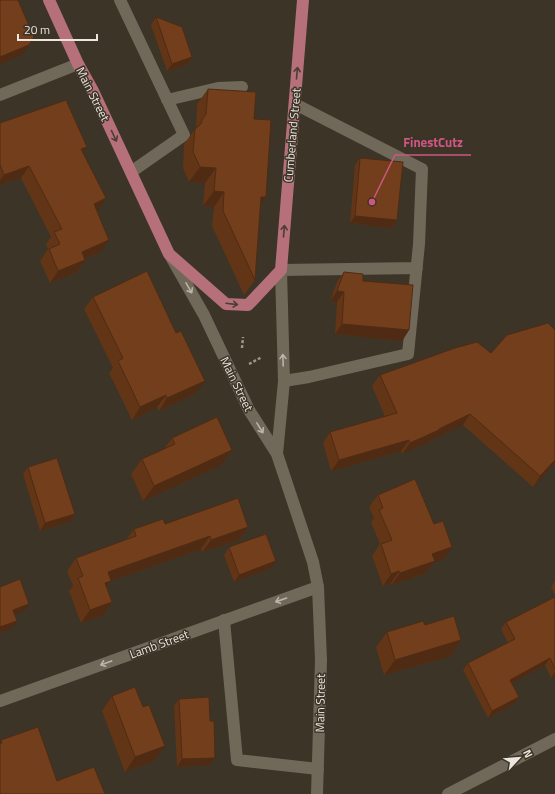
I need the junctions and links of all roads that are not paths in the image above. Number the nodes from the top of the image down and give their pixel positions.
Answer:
1 (49, 0) edge
2 (120, 0) edge
3 (303, 0) edge
4 (78, 64) junction
5 (242, 87) dead end
6 (0, 95) edge
7 (167, 100) junction
8 (295, 104) junction
9 (131, 172) junction
10 (169, 254) junction
11 (417, 268) junction
12 (281, 270) junction
13 (284, 381) junction
14 (276, 454) junction
15 (318, 587) junction
16 (224, 620) junction
17 (0, 701) edge
18 (555, 739) edge
19 (318, 769) junction
20 (317, 794) edge
21 (448, 794) edge

1 - 4 main road, Main Street
2 - 7 main road
8 -> 3 main road, Cumberland Street
4 - 6 main road
4 -> 9 main road, Main Street
5 - 7 main road
7 - 9 main road
8 - 11 main road
12 -> 8 main road, Cumberland Street
9 - 10 main road, Main Street
10 -> 12 main road
10 -> 14 main road, Main Street
11 - 12 main road
11 - 13 main road
13 -> 12 main road, Cumberland Street
13 - 14 main road, Cumberland Street
14 - 15 main road, Main Street
15 -> 16 main road, Lamb Street
15 - 19 main road, Main Street
16 -> 17 main road, Lamb Street
16 - 19 main road
18 - 21 main road
19 - 20 main road, Main Street

